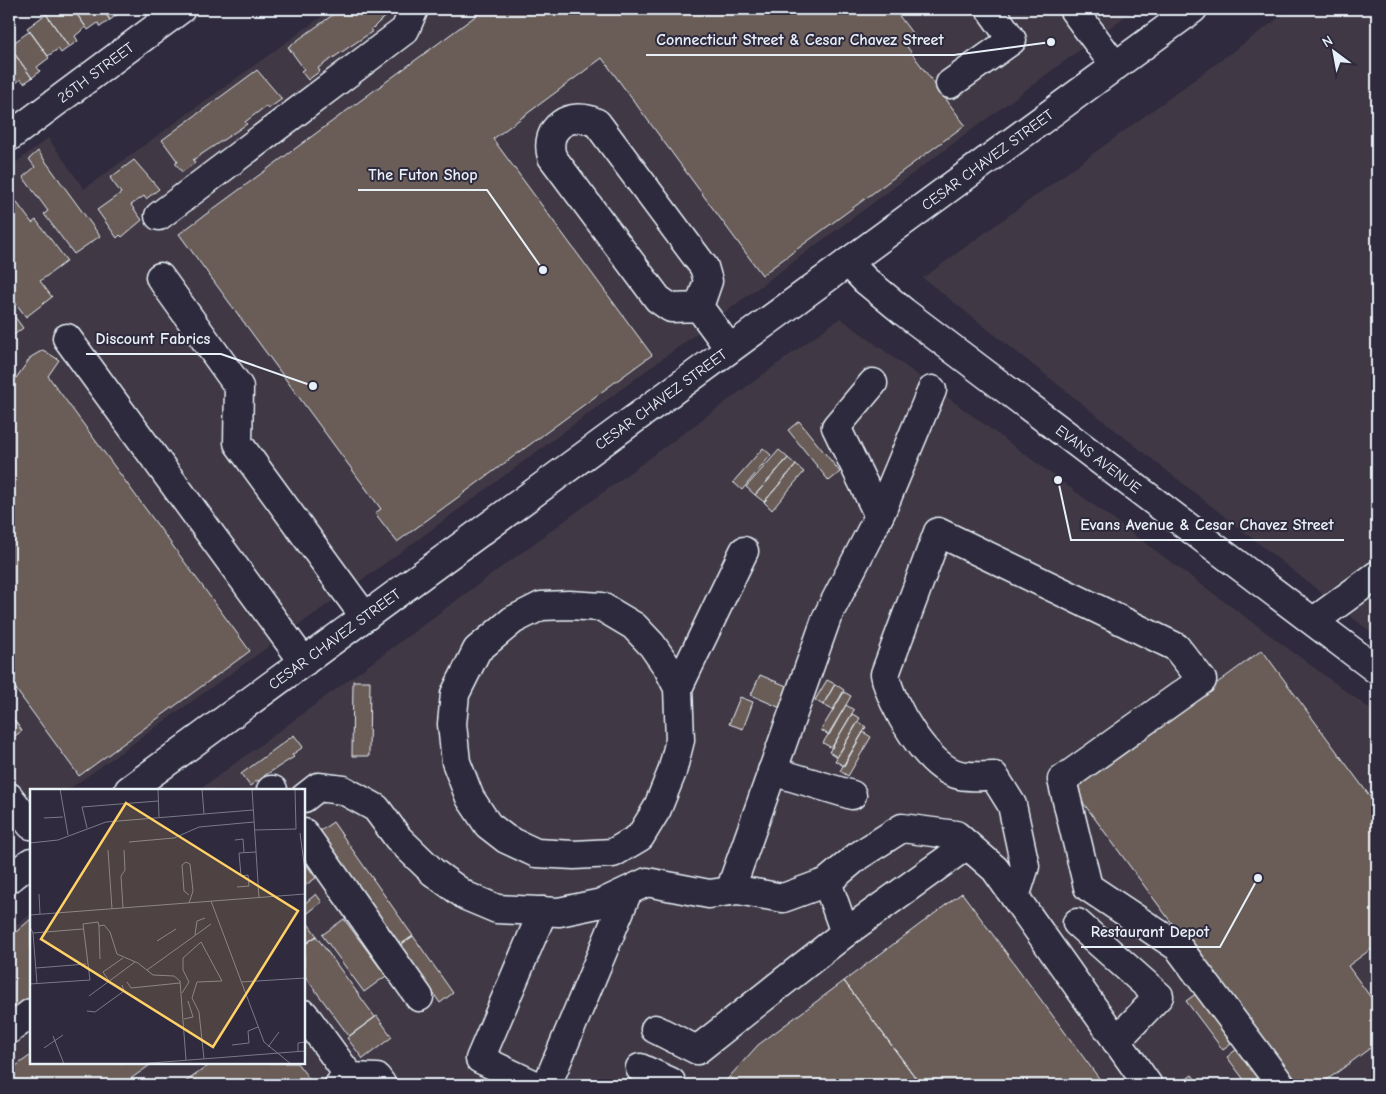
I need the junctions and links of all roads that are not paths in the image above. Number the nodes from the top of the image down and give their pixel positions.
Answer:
1 (180, 9) edge
2 (414, 9) edge
3 (990, 9) edge
4 (1073, 9) edge
5 (1192, 9) edge
6 (1115, 66) junction
7 (950, 84) dead end
8 (9, 137) edge
9 (159, 216) dead end
10 (848, 262) junction
11 (160, 277) dead end
12 (698, 307) junction
13 (67, 338) dead end
14 (729, 348) junction
15 (873, 383) dead end
16 (932, 390) dead end
17 (879, 516) junction
18 (744, 551) dead end
19 (1377, 575) edge
20 (365, 617) junction
21 (1314, 621) junction
22 (304, 662) junction
23 (1377, 670) edge
24 (678, 688) junction
25 (772, 771) junction
26 (130, 789) edge
27 (852, 795) dead end
28 (9, 797) edge
29 (305, 797) edge
30 (30, 824) edge
31 (305, 834) edge
32 (967, 845) junction
33 (613, 853) junction
34 (30, 863) edge
35 (9, 879) edge
36 (827, 882) junction
37 (637, 887) junction
38 (730, 891) junction
39 (1014, 897) junction
40 (543, 911) junction
41 (1077, 923) dead end
42 (844, 933) junction
43 (419, 997) dead end
44 (30, 1014) edge
45 (305, 1016) edge
46 (655, 1029) dead end
47 (9, 1030) edge
48 (1116, 1040) junction
49 (640, 1068) dead end
50 (344, 1081) edge
51 (382, 1085) edge
52 (535, 1085) edge
53 (547, 1085) edge
54 (671, 1085) edge
55 (1148, 1085) edge
56 (1281, 1085) edge

1 - 8 main road, 26TH STREET
2 - 9 main road
3 - 7 main road
4 - 6 main road
5 - 6 main road, CESAR CHAVEZ STREET
6 - 10 main road, CESAR CHAVEZ STREET
10 - 14 main road, CESAR CHAVEZ STREET
10 - 21 main road, EVANS AVENUE
11 - 20 main road
12 - 12 main road
12 - 14 main road
13 - 22 main road
14 - 20 main road, CESAR CHAVEZ STREET
15 - 17 main road
16 - 17 main road
17 - 25 main road
18 - 24 main road
19 - 21 main road
20 - 22 main road, CESAR CHAVEZ STREET
21 - 23 main road, EVANS AVENUE
22 - 26 main road, CESAR CHAVEZ STREET
24 - 33 main road
24 - 33 main road
25 - 27 main road
25 - 38 main road
28 - 30 main road
29 - 40 main road
31 - 43 main road
32 - 36 main road
32 - 39 main road
32 - 42 main road
33 - 37 main road
34 - 35 main road
36 - 38 main road
36 - 42 main road
37 - 38 main road
37 - 40 main road
37 - 53 main road
39 - 48 main road
39 - 56 main road
40 - 52 main road
41 - 48 main road
42 - 46 main road
44 - 47 main road
45 - 50 main road
48 - 55 main road
49 - 54 main road
50 - 51 main road

